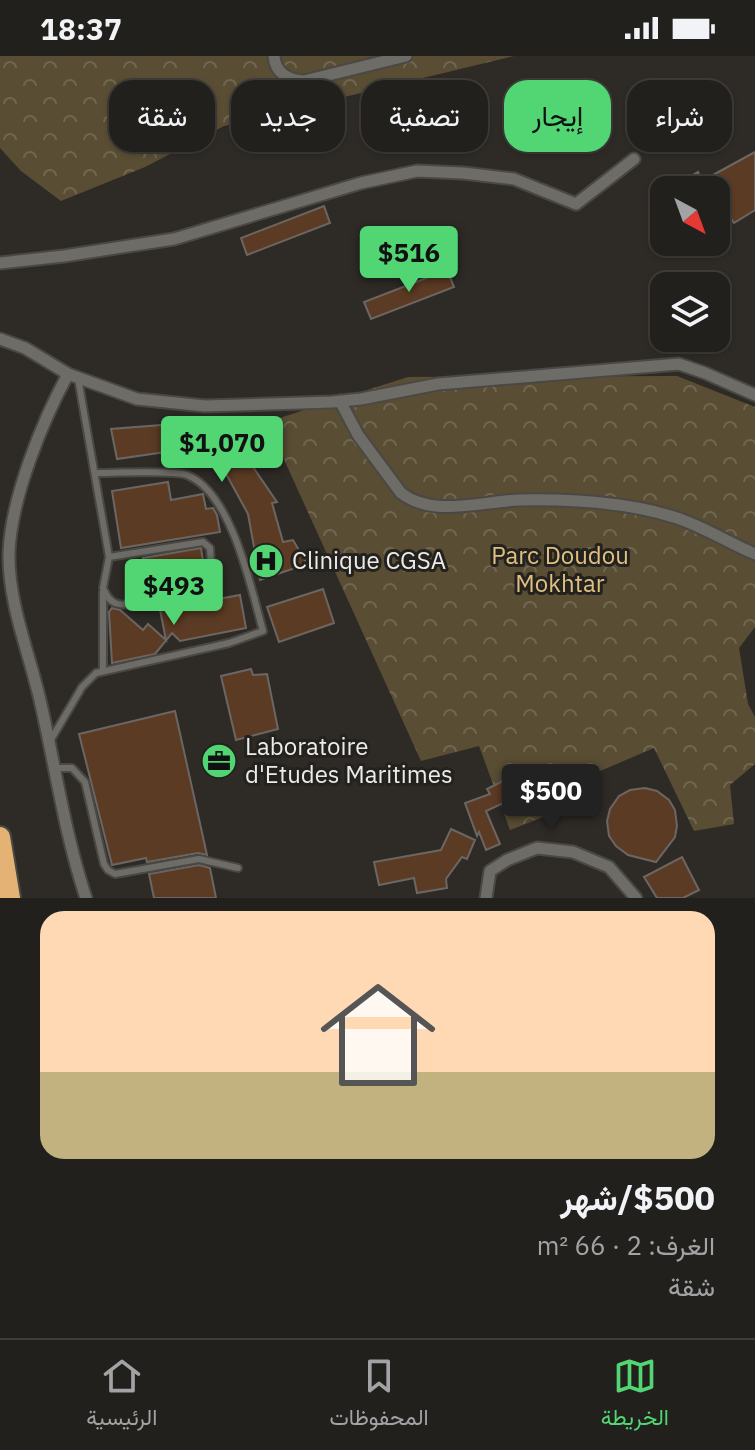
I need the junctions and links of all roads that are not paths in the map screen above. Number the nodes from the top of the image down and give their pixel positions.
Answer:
1 (274, 56) edge
2 (406, 56) edge
3 (634, 159) dead end
4 (0, 260) edge
5 (0, 339) edge
6 (73, 376) junction
7 (755, 395) edge
8 (340, 401) junction
9 (95, 473) junction
10 (755, 554) edge
11 (109, 557) junction
12 (103, 588) junction
13 (103, 671) junction
14 (49, 743) junction
15 (55, 768) junction
16 (0, 837) edge
17 (238, 868) dead end
18 (10, 898) edge
19 (86, 898) edge
20 (486, 898) edge
21 (636, 898) edge

1 - 2 street
3 - 4 street
5 - 6 street
6 - 8 street
6 - 9 lane
6 - 14 street
7 - 8 street
8 - 10 street
9 - 11 lane
9 - 13 lane
11 - 12 lane
11 - 12 lane
12 - 13 lane
13 - 14 lane
14 - 15 street
15 - 17 lane
15 - 19 street
16 - 18 highway
20 - 21 street

